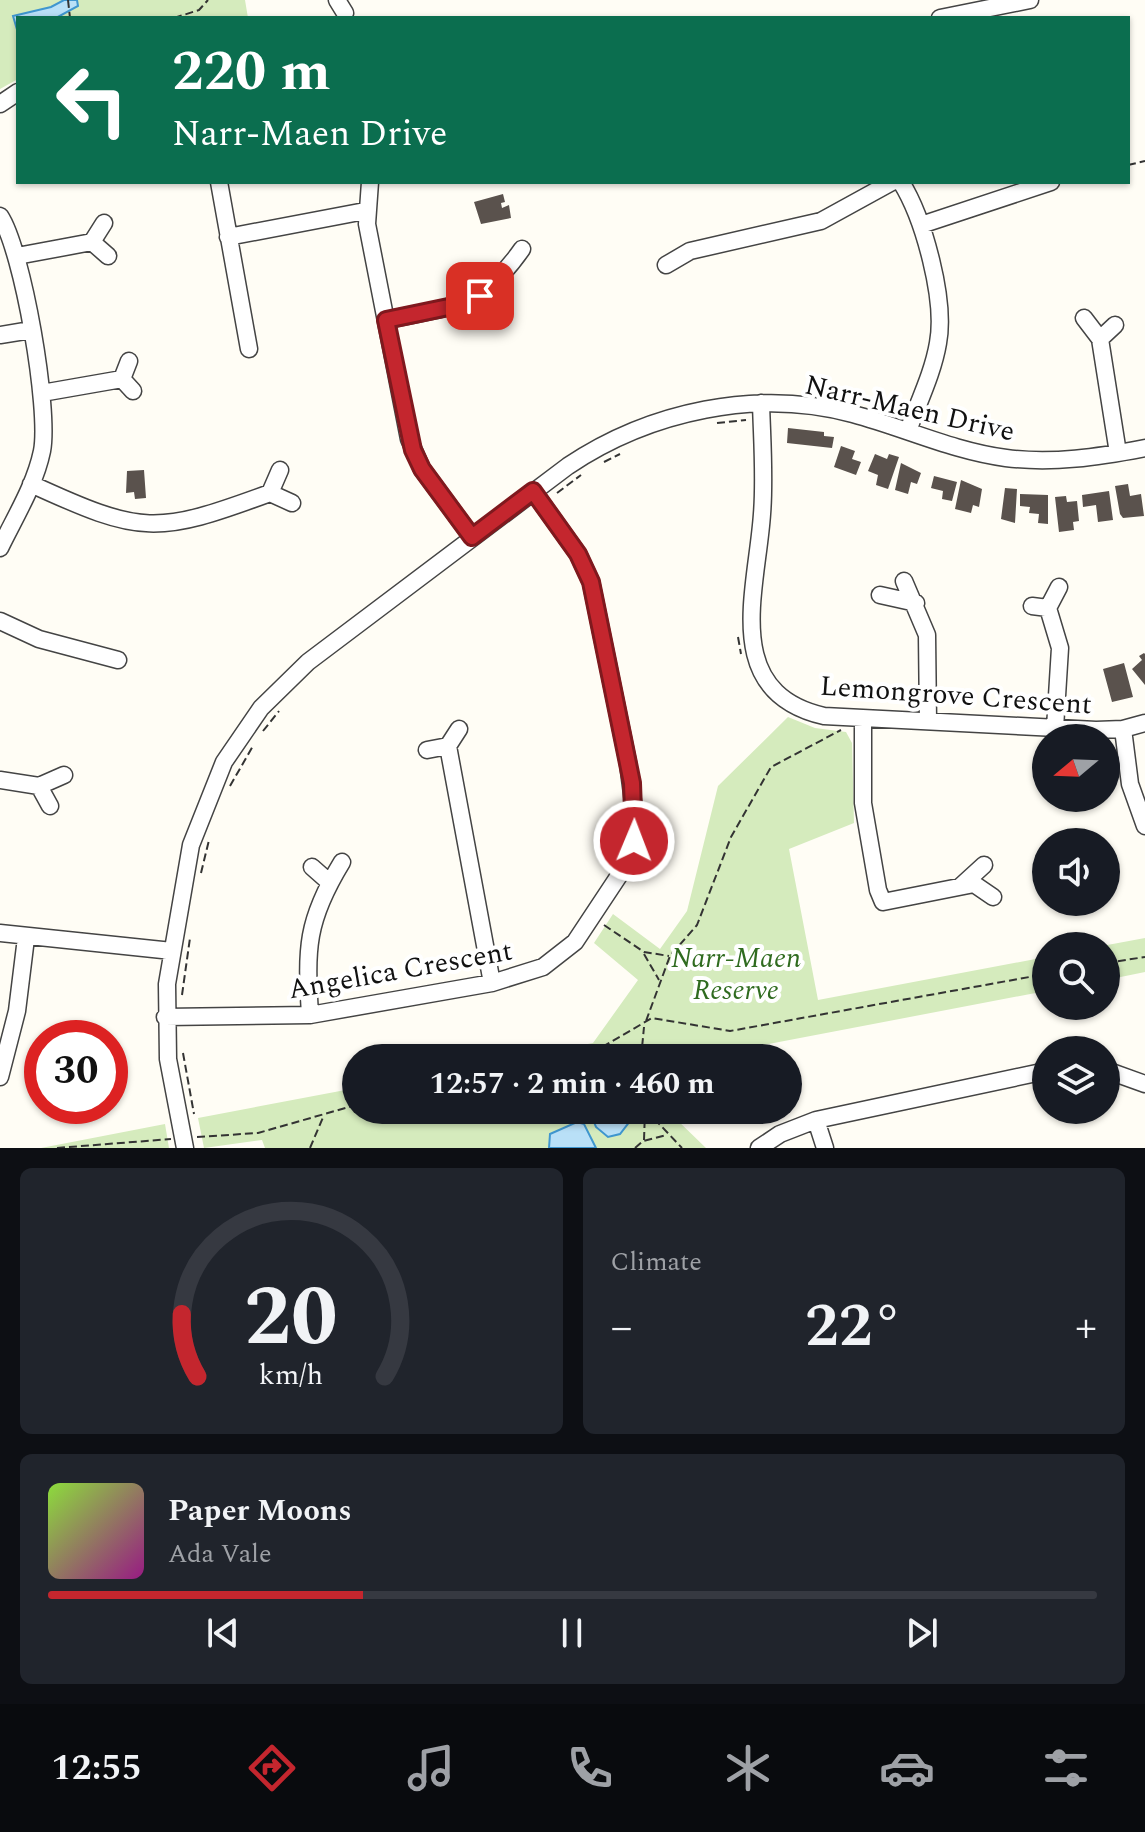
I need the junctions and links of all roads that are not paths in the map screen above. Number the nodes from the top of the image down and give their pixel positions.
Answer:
1 (1030, 0) edge
2 (950, 16) edge
3 (219, 184) edge
4 (370, 184) edge
5 (888, 184) edge
6 (902, 184) edge
7 (1045, 184) edge
8 (365, 211) junction
9 (0, 216) edge
10 (104, 223) dead end
11 (921, 225) junction
12 (228, 237) junction
13 (92, 242) junction
14 (522, 249) dead end
15 (17, 256) junction
16 (108, 256) dead end
17 (666, 265) dead end
18 (1084, 318) dead end
19 (386, 320) junction
20 (1115, 325) dead end
21 (31, 330) junction
22 (0, 335) edge
23 (1100, 339) junction
24 (249, 349) dead end
25 (129, 361) dead end
26 (42, 393) junction
27 (761, 403) junction
28 (908, 431) junction
29 (1145, 448) edge
30 (1118, 453) junction
31 (280, 470) dead end
32 (31, 484) junction
33 (270, 493) junction
34 (537, 498) junction
35 (292, 503) dead end
36 (472, 537) junction
37 (0, 548) edge
38 (904, 581) dead end
39 (1059, 587) dead end
40 (880, 595) dead end
41 (916, 603) junction
42 (0, 621) edge
43 (118, 660) dead end
44 (863, 718) junction
45 (928, 721) junction
46 (1145, 723) edge
47 (1055, 724) edge
48 (1032, 727) edge
49 (459, 729) dead end
50 (1120, 729) edge
51 (1123, 729) junction
52 (448, 746) junction
53 (427, 750) dead end
54 (64, 775) dead end
55 (0, 780) edge
56 (39, 786) junction
57 (50, 806) dead end
58 (1145, 826) edge
59 (342, 862) dead end
60 (984, 865) dead end
61 (312, 867) dead end
62 (329, 882) junction
63 (961, 886) junction
64 (993, 897) dead end
65 (0, 933) edge
66 (26, 938) junction
67 (172, 951) junction
68 (492, 983) junction
69 (310, 1015) junction
70 (173, 1017) junction
71 (1032, 1074) edge
72 (1120, 1075) edge
73 (0, 1077) edge
74 (1145, 1084) edge
75 (816, 1120) junction
76 (184, 1143) edge
77 (759, 1148) edge
78 (825, 1148) edge

1 - 2 street
3 - 12 street
4 - 8 street
5 - 17 street
6 - 11 street
7 - 11 street
8 - 12 street
8 - 19 street
9 - 15 street
10 - 13 street
11 - 28 street
12 - 24 street
13 - 15 street
13 - 16 street
14 - 19 street
15 - 21 street
18 - 23 street
19 - 36 street
20 - 23 street
21 - 22 street
21 - 26 street
23 - 30 street
25 - 26 street
26 - 32 street
27 - 28 street, Narr-Maen Drive
27 - 34 street, Narr-Maen Drive
27 - 44 street, Lemongrove Crescent
28 - 30 street, Narr-Maen Drive
29 - 30 street, Narr-Maen Drive
31 - 33 street
32 - 33 street
32 - 37 street
33 - 35 street
34 - 36 street, Narr-Maen Drive
34 - 68 street, Angelica Crescent
36 - 67 street, Narr-Maen Drive
38 - 41 street
39 - 47 street
40 - 41 street
41 - 45 street
42 - 43 street
44 - 45 street, Lemongrove Crescent
44 - 63 street
45 - 48 street, Lemongrove Crescent
46 - 51 street, Lemongrove Crescent
49 - 52 street
50 - 51 street, Lemongrove Crescent
51 - 58 street
52 - 53 street
52 - 68 street
54 - 56 street
55 - 56 street
56 - 57 street
59 - 62 street
60 - 63 street
61 - 62 street
62 - 69 street
63 - 64 street
65 - 66 street
66 - 67 street
66 - 73 street
67 - 70 street, Narr-Maen Drive
68 - 69 street, Angelica Crescent
69 - 70 street, Angelica Crescent
70 - 76 street, Narr-Maen Drive
71 - 75 street
72 - 74 street
75 - 77 street
75 - 78 street

